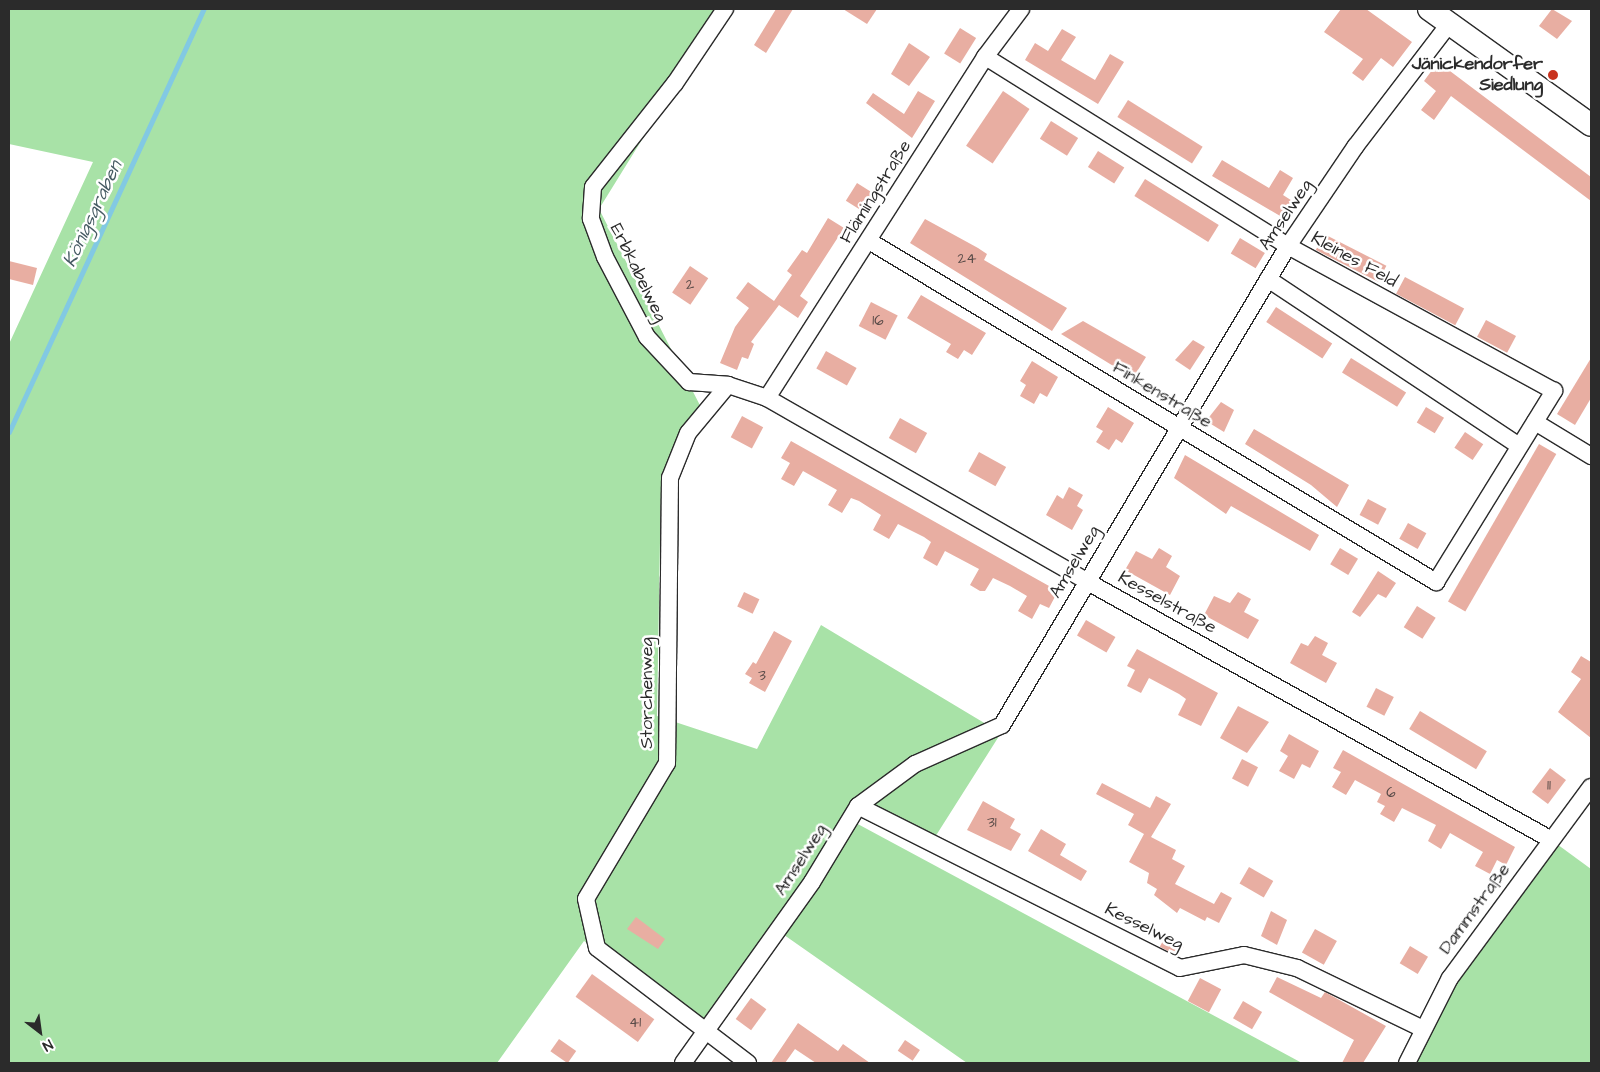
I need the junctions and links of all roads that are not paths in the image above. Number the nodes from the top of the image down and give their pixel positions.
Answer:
1 (725, 9) edge
2 (1021, 9) edge
3 (1429, 9) edge
4 (1449, 24) junction
5 (985, 57) junction
6 (1591, 125) edge
7 (869, 241) junction
8 (1288, 246) junction
9 (1268, 279) junction
10 (728, 385) junction
11 (767, 398) junction
12 (1535, 422) junction
13 (1179, 429) junction
14 (1519, 446) junction
15 (1591, 456) edge
16 (1086, 582) junction
17 (1436, 582) joint
18 (1591, 787) edge
19 (858, 806) junction
20 (1550, 839) junction
21 (708, 1030) junction
22 (1423, 1030) junction
23 (684, 1063) edge
24 (748, 1063) edge
25 (1407, 1063) edge

1 - 10 street, Erbkabelweg
2 - 5 street, Flämingstraße
3 - 4 main road
4 - 6 main road
4 - 8 street, Amselweg
5 - 7 street, Flämingstraße
5 - 8 street, Kleines Feld
7 - 11 street, Flämingstraße
7 - 13 street, Finkenstraße
8 - 9 street, Amselweg
8 - 12 street, Kleines Feld
9 - 13 street, Amselweg
9 - 14 street
10 - 11 street, Erbkabelweg
10 - 21 street, Storchenweg
11 - 16 street, Kesselstraße
12 - 14 street, Kleines Feld
12 - 15 street
13 - 16 street, Amselweg
13 - 17 street, Finkenstraße
14 - 17 street, Kleines Feld
16 - 19 street, Amselweg
16 - 20 street, Kesselstraße
18 - 20 street, Dammstraße
19 - 21 street, Amselweg
19 - 22 street, Kesselweg
20 - 22 street, Dammstraße
21 - 23 street, Amselweg
21 - 24 street, Storchenweg
22 - 25 street, Dammstraße

